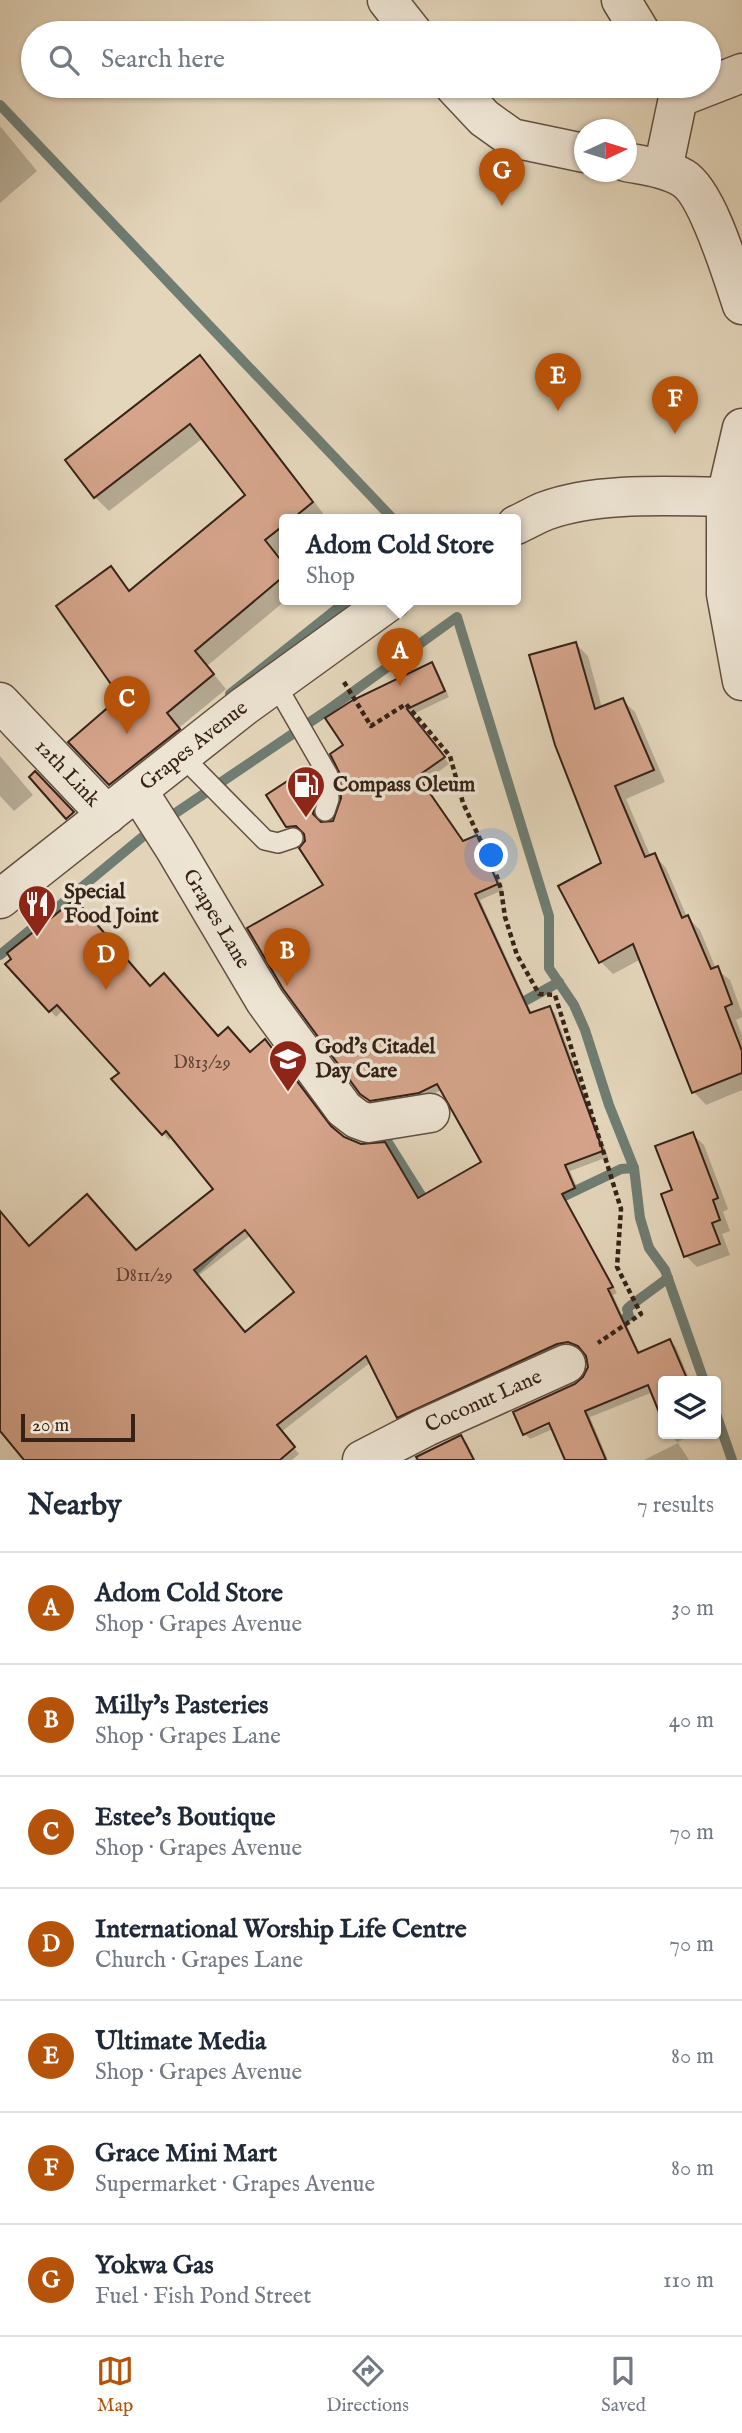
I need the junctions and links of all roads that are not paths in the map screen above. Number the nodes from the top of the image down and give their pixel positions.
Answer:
1 (387, 0) edge
2 (621, 0) edge
3 (404, 21) edge
4 (634, 21) edge
5 (742, 73) edge
6 (721, 79) edge
7 (465, 98) edge
8 (674, 98) edge
9 (574, 151) edge
10 (637, 164) edge
11 (663, 169) junction
12 (742, 304) edge
13 (742, 428) edge
14 (734, 497) edge
15 (521, 523) edge
16 (384, 605) edge
17 (742, 681) edge
18 (275, 683) junction
19 (0, 702) edge
20 (182, 756) junction
21 (138, 791) junction
22 (325, 811) dead end
23 (107, 816) junction
24 (293, 838) dead end
25 (0, 899) edge
26 (430, 1114) dead end
27 (566, 1364) road end
28 (362, 1460) edge

1 - 3 street
2 - 4 street
5 - 6 street
7 - 9 street
8 - 11 street
10 - 11 street
11 - 12 street
13 - 14 street
14 - 15 street
14 - 17 street
16 - 18 street, Grapes Avenue
18 - 20 street, Grapes Avenue
18 - 22 lane
19 - 23 street, 12th Link
20 - 21 street, Grapes Avenue
20 - 24 lane
21 - 23 street, Grapes Avenue
21 - 26 street, Grapes Lane
23 - 25 street, Grapes Avenue
27 - 28 street, Coconut Lane

